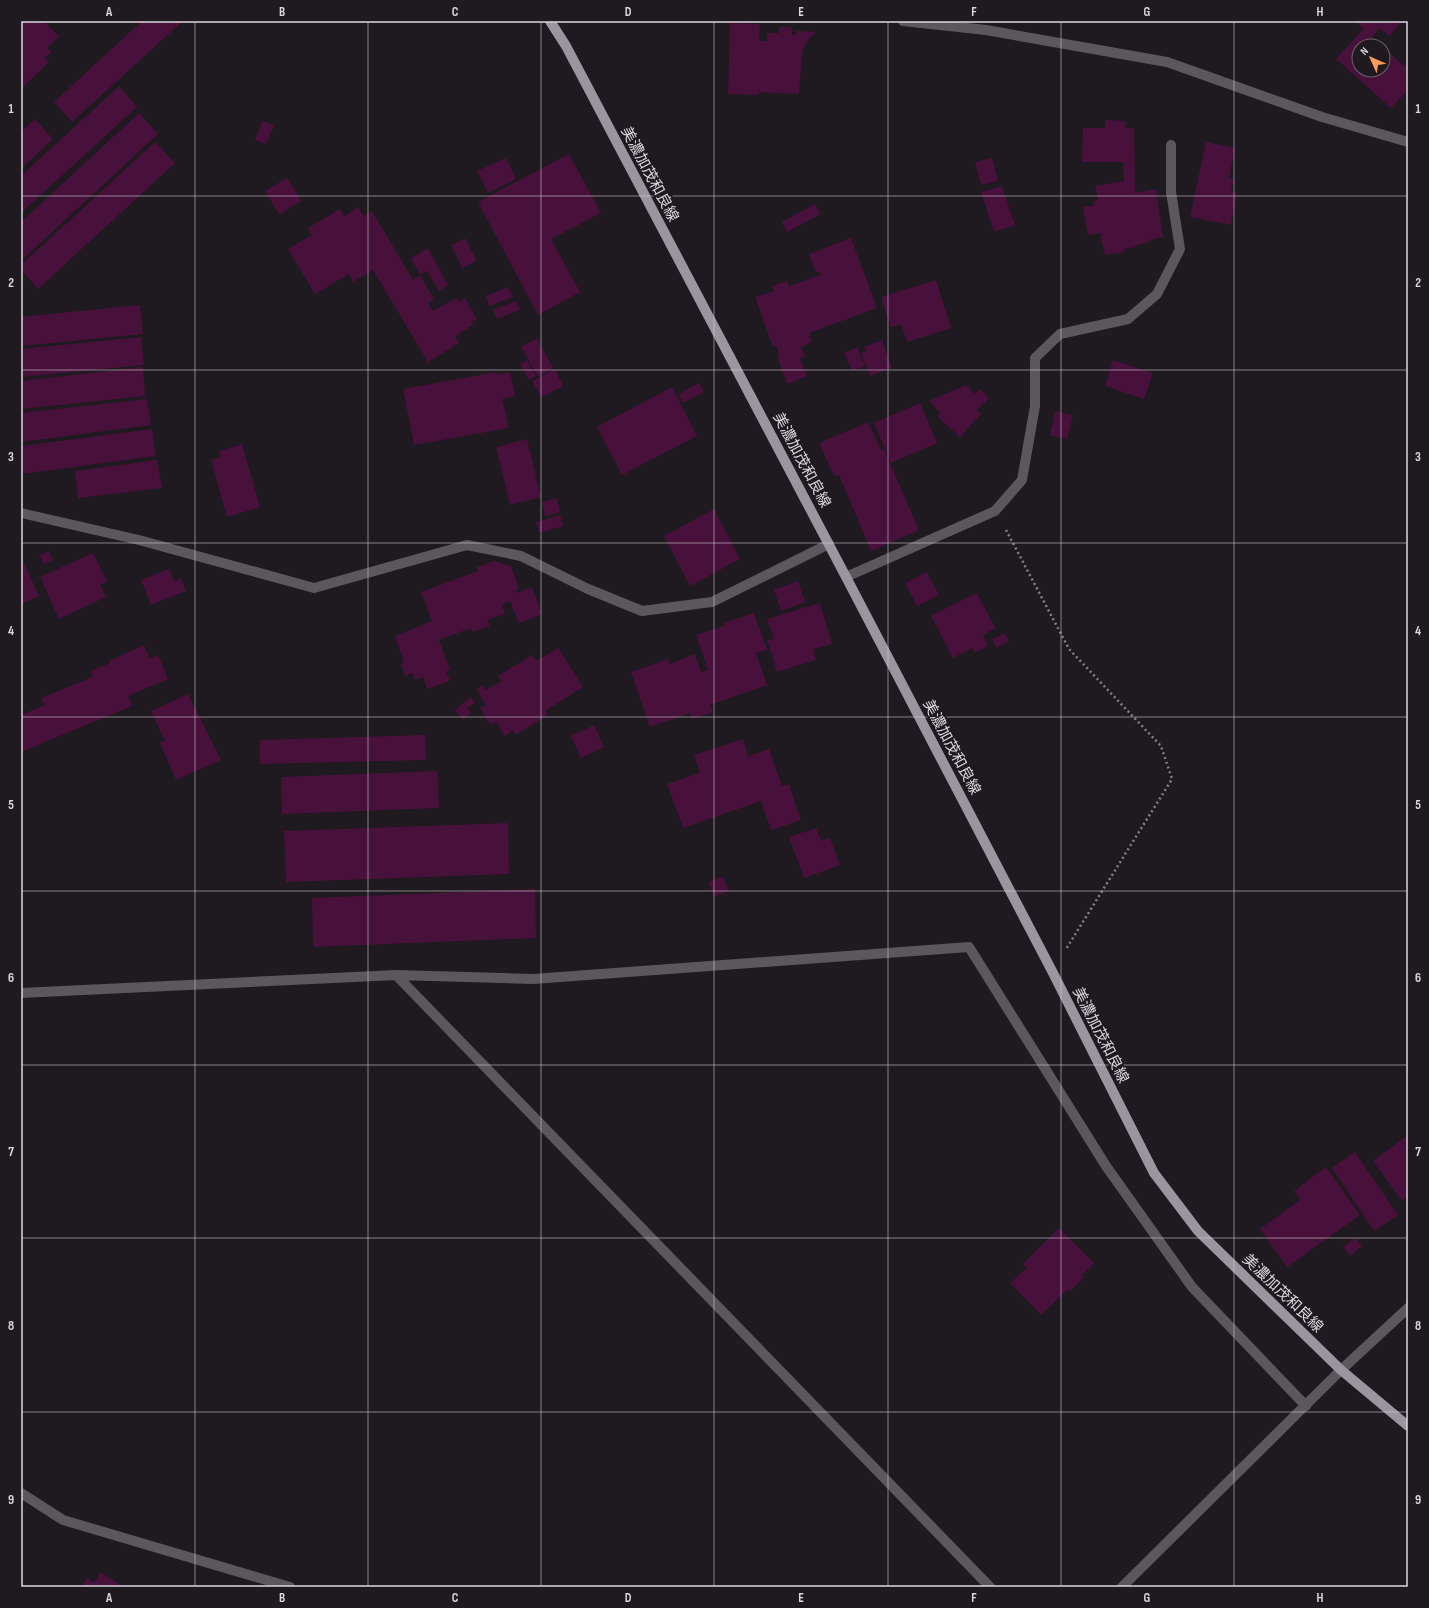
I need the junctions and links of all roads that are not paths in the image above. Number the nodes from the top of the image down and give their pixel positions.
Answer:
1 (550, 21) edge
2 (903, 21) edge
3 (1408, 142) edge
4 (1171, 145) dead end
5 (21, 514) edge
6 (829, 544) junction
7 (846, 577) junction
8 (396, 974) junction
9 (21, 993) edge
10 (1408, 1308) edge
11 (1341, 1370) junction
12 (1306, 1406) junction
13 (1408, 1426) edge
14 (21, 1494) edge
15 (290, 1587) edge
16 (990, 1587) edge
17 (1122, 1587) edge

1 - 6 main road, 美濃加茂和良線
2 - 3 street
4 - 7 street
5 - 6 street
6 - 7 main road, 美濃加茂和良線
7 - 11 main road, 美濃加茂和良線
8 - 9 street
8 - 12 street
8 - 16 street
10 - 11 street
11 - 12 street
11 - 13 main road, 美濃加茂和良線
12 - 17 street
14 - 15 street

